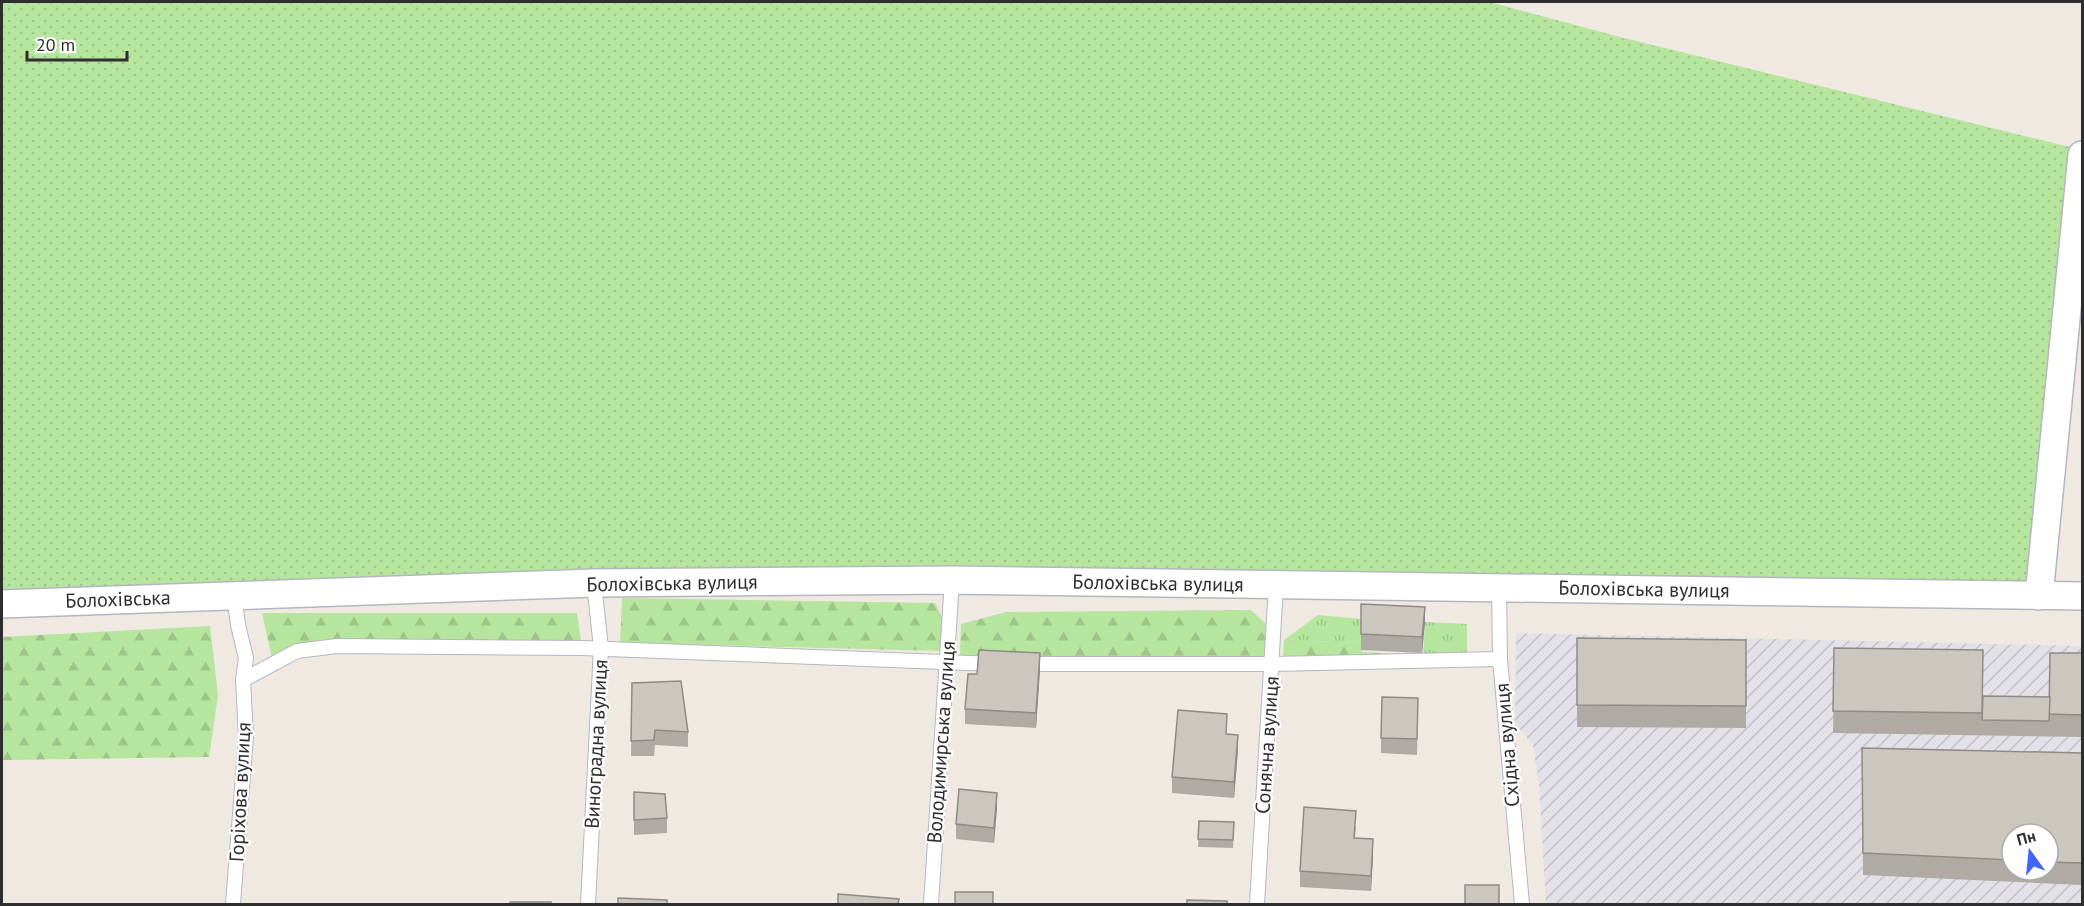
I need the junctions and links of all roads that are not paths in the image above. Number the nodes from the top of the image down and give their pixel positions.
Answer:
1 (2082, 155) edge
2 (952, 580) junction
3 (594, 583) junction
4 (1276, 585) junction
5 (1499, 586) junction
6 (234, 594) junction
7 (2039, 596) junction
8 (2082, 596) edge
9 (2, 604) edge
10 (601, 648) junction
11 (1500, 659) junction
12 (945, 663) junction
13 (1272, 664) junction
14 (243, 680) junction
15 (233, 904) edge
16 (588, 904) edge
17 (931, 904) edge
18 (1257, 904) edge
19 (1522, 904) edge

1 - 7 street
2 - 3 street, Болохівська вулиця
2 - 4 street, Болохівська вулиця
2 - 12 lane, Володимирська вулиця
3 - 6 street, Болохівська вулиця
3 - 10 lane, Виноградна вулиця
4 - 5 street, Болохівська вулиця
4 - 13 lane, Сонячна вулиця
5 - 7 street, Болохівська вулиця
5 - 11 lane, Східна вулиця
6 - 9 street, Болохівська
6 - 14 lane, Горіхова вулиця
7 - 8 street, Болохівська вулиця
10 - 12 lane
10 - 14 lane
10 - 16 lane, Виноградна вулиця
11 - 13 lane
11 - 19 lane, Східна вулиця
12 - 13 lane
12 - 17 lane, Володимирська вулиця
13 - 18 lane, Сонячна вулиця
14 - 15 lane, Горіхова вулиця

